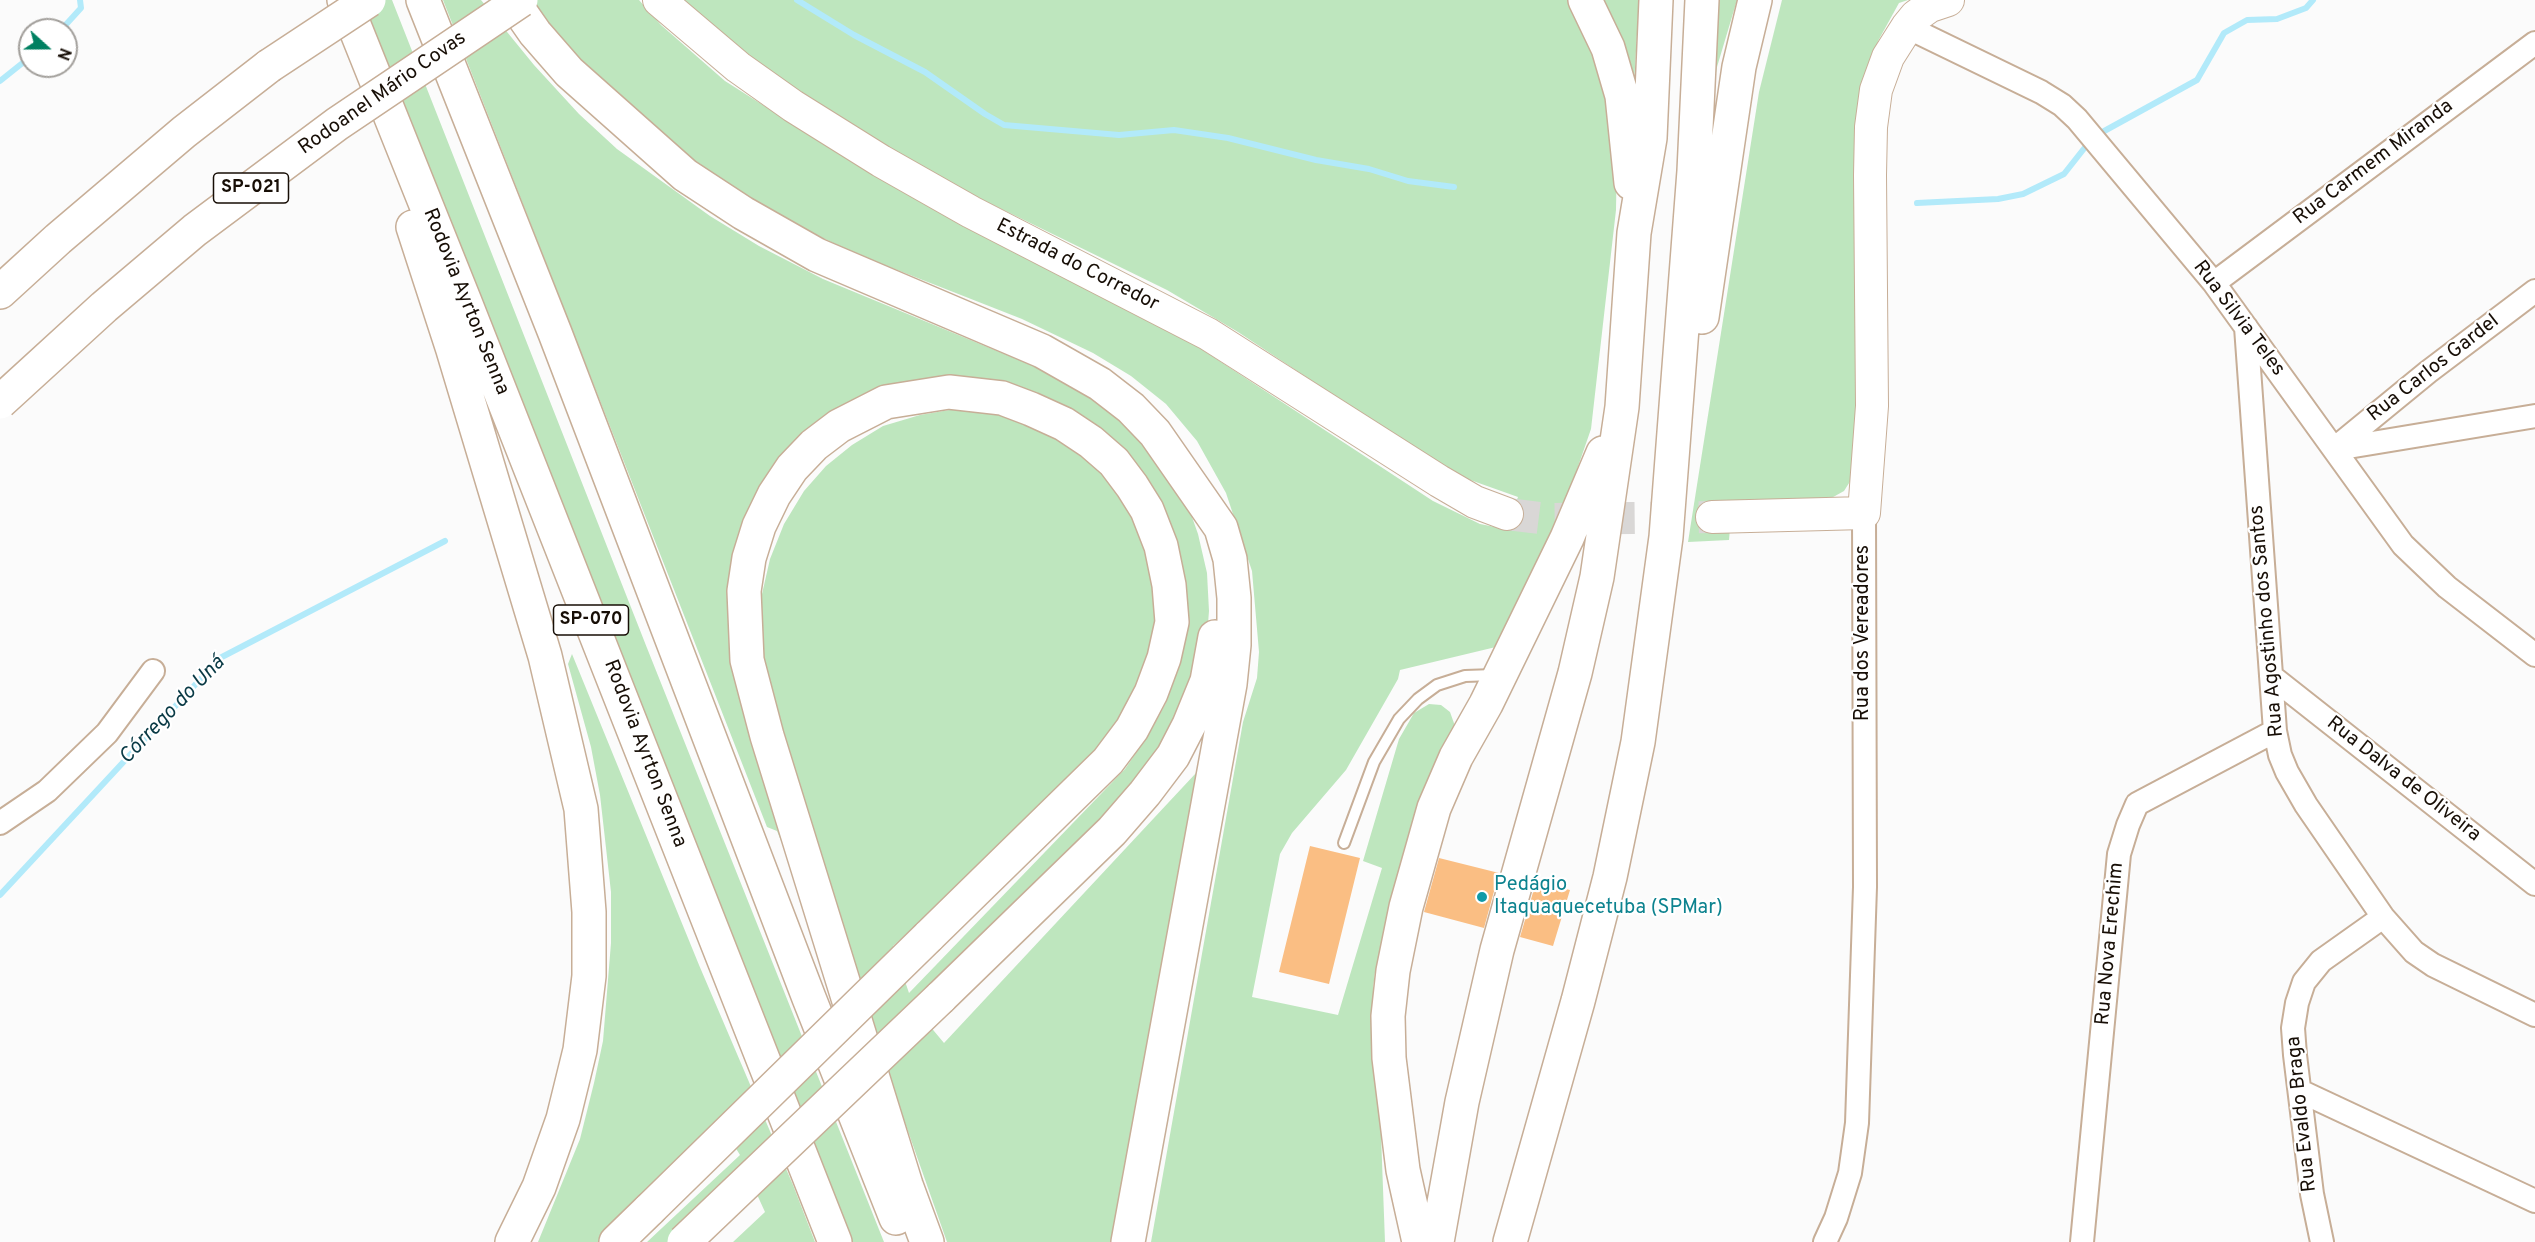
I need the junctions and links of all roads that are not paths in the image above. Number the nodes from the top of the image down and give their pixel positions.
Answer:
1 (339, 0) edge
2 (344, 0) edge
3 (369, 0) edge
4 (423, 0) edge
5 (512, 0) edge
6 (521, 0) edge
7 (659, 0) edge
8 (1585, 0) edge
9 (1656, 0) edge
10 (1702, 0) edge
11 (1755, 0) edge
12 (1948, 0) edge
13 (1907, 27) junction
14 (2535, 43) edge
15 (269, 66) junction
16 (1634, 233) junction
17 (2214, 283) junction
18 (2535, 291) edge
19 (0, 292) edge
20 (2246, 327) junction
21 (0, 402) edge
22 (1622, 407) junction
23 (2535, 416) edge
24 (2334, 449) junction
25 (1192, 489) junction
26 (1864, 513) junction
27 (1507, 514) tunnel mouth
28 (1712, 517) tunnel mouth
29 (1666, 537) junction
30 (2535, 655) edge
31 (153, 671) dead end
32 (1500, 675) junction
33 (2271, 676) junction
34 (2275, 731) junction
35 (0, 823) edge
36 (1344, 843) dead end
37 (2535, 884) edge
38 (2384, 917) junction
39 (1578, 1001) junction
40 (2535, 1015) edge
41 (2300, 1091) junction
42 (2535, 1201) edge
43 (512, 1242) edge
44 (616, 1242) edge
45 (684, 1242) edge
46 (835, 1242) edge
47 (905, 1242) edge
48 (927, 1242) edge
49 (1128, 1242) edge
50 (1419, 1242) edge
51 (1437, 1242) edge
52 (1510, 1242) edge
53 (1528, 1242) edge
54 (1825, 1242) edge
55 (2082, 1242) edge
56 (2322, 1242) edge

1 - 43 highway
2 - 15 highway, bridge
2 - 46 highway, Rodovia Ayrton Senna / SP-070
3 - 15 highway, bridge
4 - 47 highway, SP-070
5 - 25 highway
6 - 21 highway, Rodoanel Mário Covas / SP-021, bridge
7 - 27 street, Estrada do Corredor
8 - 16 highway
9 - 16 highway
10 - 29 highway
11 - 29 highway
12 - 13 street
13 - 17 street, Rua Silvia Teles
13 - 26 street, Rua dos Vereadores
14 - 17 street, Rua Carmem Miranda
15 - 19 highway
16 - 22 highway
17 - 20 street, Rua Silvia Teles
18 - 24 street, Rua Carlos Gardel
20 - 24 street, Rua Silvia Teles
20 - 33 street, Rua Agostinho dos Santos
22 - 32 highway
22 - 51 highway
23 - 24 street
24 - 30 street, Rua Silvia Teles
25 - 45 highway, bridge
25 - 49 highway
26 - 28 street
26 - 54 street, Rua dos Vereadores
29 - 39 highway
31 - 35 street
32 - 36 lane
32 - 50 highway
33 - 34 street, Rua Agostinho dos Santos
33 - 37 street, Rua Dalva de Oliveira
34 - 38 street, Rua Agostinho dos Santos
34 - 55 street, Rua Nova Erechim
38 - 40 street, Rua Agostinho dos Santos
38 - 41 street, Rua Evaldo Braga
39 - 52 highway
39 - 53 highway
41 - 42 street
41 - 56 street, Rua Evaldo Braga
44 - 48 highway, bridge

